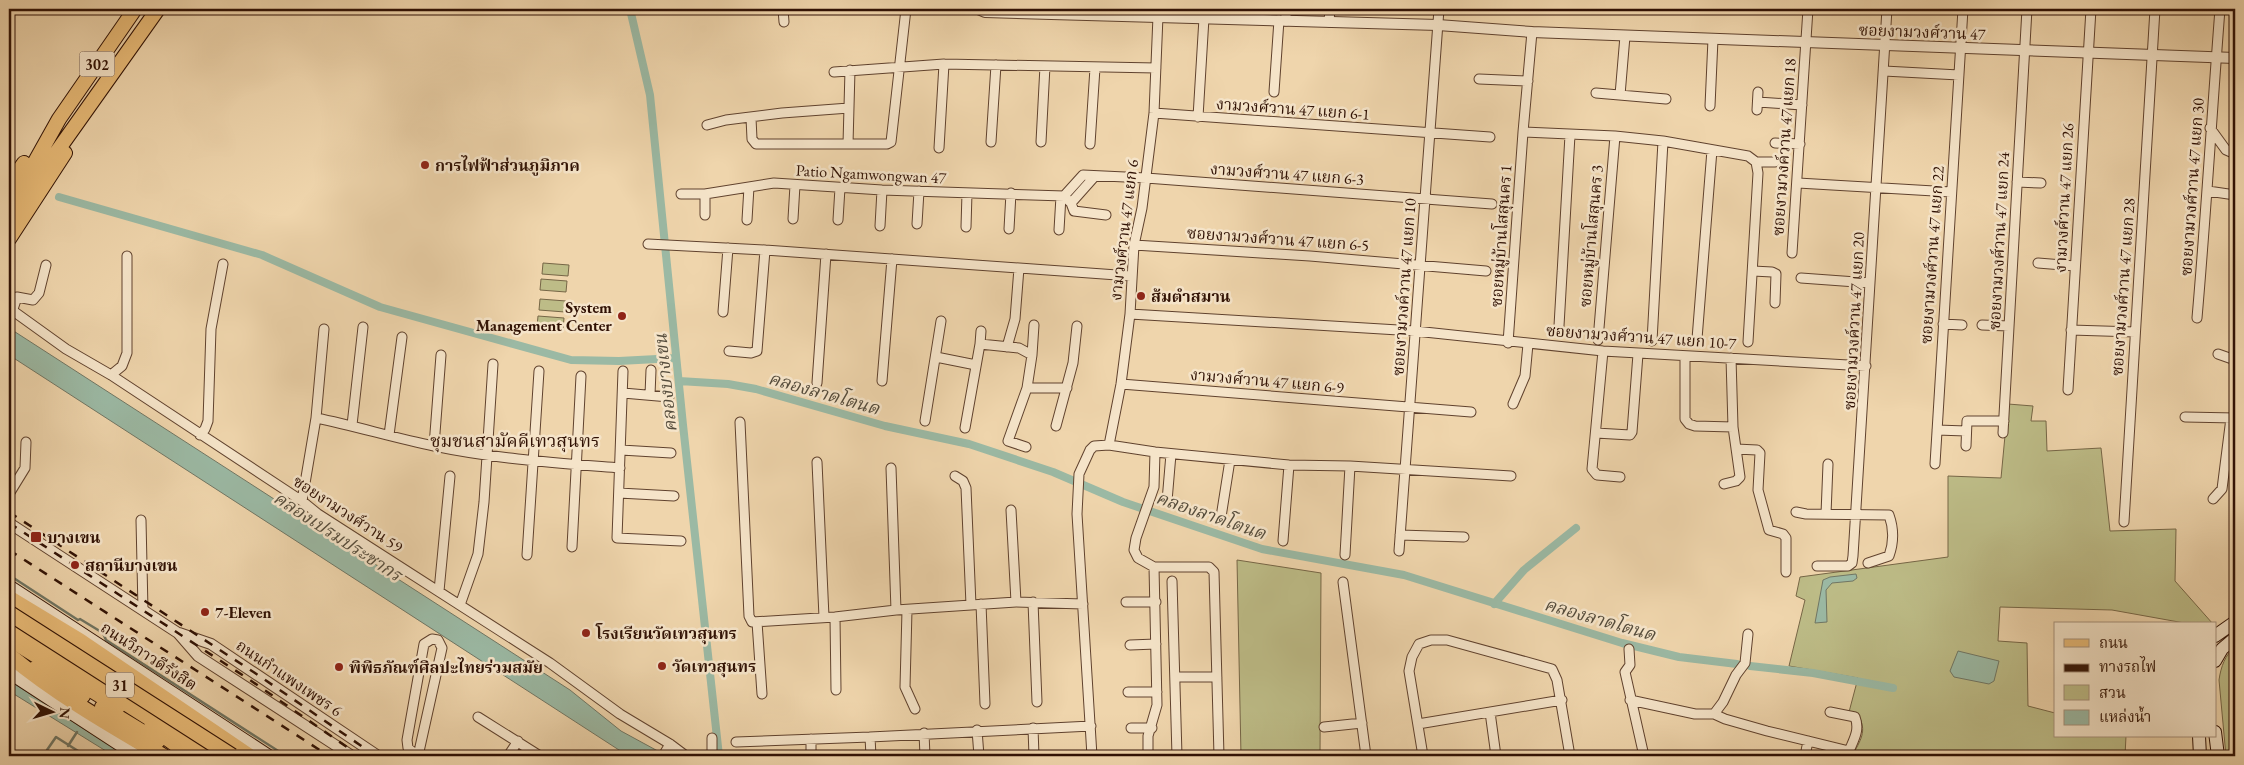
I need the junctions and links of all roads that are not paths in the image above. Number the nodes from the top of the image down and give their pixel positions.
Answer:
1 (135, 9) edge
2 (158, 9) edge
3 (782, 9) edge
4 (906, 9) edge
5 (978, 9) edge
6 (1286, 9) edge
7 (1330, 9) edge
8 (1439, 9) edge
9 (1808, 9) edge
10 (1887, 9) edge
11 (1963, 9) edge
12 (2027, 9) edge
13 (2091, 9) edge
14 (2156, 9) edge
15 (2220, 9) edge
16 (1137, 12) edge
17 (1186, 13) edge
18 (1237, 14) edge
19 (1158, 16) junction
20 (1204, 18) junction
21 (1283, 20) junction
22 (784, 22) dead end
23 (1329, 22) junction
24 (1438, 25) junction
25 (1532, 32) junction
26 (1625, 36) junction
27 (1713, 39) junction
28 (1806, 42) junction
29 (1885, 45) junction
30 (1961, 48) junction
31 (2025, 50) junction
32 (2088, 53) junction
33 (2152, 55) junction
34 (2216, 58) junction
35 (2235, 58) edge
36 (944, 64) junction
37 (996, 65) junction
38 (900, 66) junction
39 (1045, 66) junction
40 (1095, 68) junction
41 (1156, 68) junction
42 (850, 70) junction
43 (1884, 71) junction
44 (834, 72) dead end
45 (1959, 75) junction
46 (1480, 80) dead end
47 (1528, 82) junction
48 (1274, 92) dead end
49 (1596, 93) dead end
50 (1620, 95) junction
51 (1666, 99) dead end
52 (1758, 101) dead end
53 (1802, 105) junction
54 (1710, 106) dead end
55 (849, 108) junction
56 (1154, 113) junction
57 (84, 115) junction
58 (1198, 117) junction
59 (751, 118) junction
60 (59, 119) junction
61 (707, 125) dead end
62 (2210, 128) junction
63 (1523, 132) junction
64 (1430, 134) junction
65 (1570, 135) junction
66 (1615, 136) junction
67 (1490, 137) dead end
68 (1663, 141) junction
69 (991, 142) dead end
70 (1041, 142) dead end
71 (1775, 142) dead end
72 (848, 144) junction
73 (1090, 144) dead end
74 (1800, 144) junction
75 (939, 148) dead end
76 (1712, 150) junction
77 (2235, 154) edge
78 (1756, 162) junction
79 (1775, 162) dead end
80 (35, 172) junction
81 (1096, 176) junction
82 (1146, 178) junction
83 (2017, 182) junction
84 (1798, 183) junction
85 (2041, 183) dead end
86 (9, 185) edge
87 (795, 185) junction
88 (749, 187) junction
89 (840, 188) junction
90 (1877, 188) junction
91 (882, 190) junction
92 (2208, 191) junction
93 (919, 192) junction
94 (1951, 192) junction
95 (967, 193) junction
96 (1011, 193) junction
97 (681, 194) dead end
98 (705, 194) junction
99 (2235, 195) edge
100 (1062, 196) junction
101 (1425, 200) junction
102 (9, 202) edge
103 (1071, 203) junction
104 (1492, 204) dead end
105 (1106, 214) dead end
106 (705, 215) dead end
107 (9, 219) edge
108 (793, 219) dead end
109 (747, 220) dead end
110 (838, 220) dead end
111 (917, 224) dead end
112 (880, 226) dead end
113 (966, 226) dead end
114 (1009, 229) dead end
115 (1059, 230) dead end
116 (9, 239) edge
117 (648, 244) dead end
118 (1134, 245) junction
119 (728, 248) junction
120 (765, 250) junction
121 (1792, 253) dead end
122 (826, 254) junction
123 (127, 256) dead end
124 (892, 259) junction
125 (2038, 263) dead end
126 (223, 264) dead end
127 (1420, 264) junction
128 (46, 265) dead end
129 (2075, 266) junction
130 (1019, 268) junction
131 (1486, 271) dead end
132 (1753, 271) junction
133 (1131, 276) junction
134 (1801, 278) dead end
135 (1870, 283) junction
136 (1775, 303) dead end
137 (10, 310) edge
138 (723, 312) dead end
139 (1130, 314) junction
140 (2197, 318) dead end
141 (1015, 319) junction
142 (941, 322) dead end
143 (1943, 324) junction
144 (1034, 325) dead end
145 (1962, 325) dead end
146 (1982, 325) dead end
147 (1077, 326) dead end
148 (1560, 326) dead end
149 (2009, 326) junction
150 (363, 327) dead end
151 (324, 330) dead end
152 (2071, 330) junction
153 (981, 331) dead end
154 (1416, 331) junction
155 (2135, 332) junction
156 (402, 337) dead end
157 (1697, 339) dead end
158 (1598, 340) dead end
159 (1652, 341) dead end
160 (1748, 342) dead end
161 (1508, 343) junction
162 (980, 344) junction
163 (1528, 344) junction
164 (1007, 347) junction
165 (1019, 348) junction
166 (729, 351) dead end
167 (1603, 351) junction
168 (1638, 354) junction
169 (2218, 354) dead end
170 (441, 355) dead end
171 (1032, 355) junction
172 (936, 357) junction
173 (1685, 357) junction
174 (1732, 358) junction
175 (2235, 360) edge
176 (493, 364) dead end
177 (976, 365) junction
178 (1866, 366) junction
179 (651, 370) dead end
180 (538, 371) dead end
181 (624, 371) dead end
182 (111, 374) junction
183 (581, 376) dead end
184 (882, 381) dead end
185 (816, 383) dead end
186 (1121, 384) junction
187 (1027, 388) junction
188 (1067, 388) junction
189 (2068, 390) dead end
190 (623, 393) junction
191 (650, 395) junction
192 (669, 397) dead end
193 (1513, 404) dead end
194 (1410, 407) junction
195 (1471, 412) dead end
196 (2185, 417) dead end
197 (316, 418) junction
198 (2233, 418) edge
199 (925, 421) dead end
200 (2004, 421) junction
201 (740, 422) dead end
202 (352, 425) junction
203 (1056, 426) dead end
204 (1733, 427) junction
205 (965, 428) dead end
206 (1937, 430) junction
207 (1966, 431) junction
208 (1596, 433) junction
209 (2003, 433) dead end
210 (200, 435) junction
211 (390, 435) junction
212 (26, 442) dead end
213 (1109, 445) junction
214 (434, 446) junction
215 (1966, 446) dead end
216 (1026, 447) dead end
217 (1736, 449) junction
218 (621, 450) junction
219 (1155, 452) junction
220 (671, 453) dead end
221 (1171, 454) junction
222 (487, 455) junction
223 (1230, 460) junction
224 (534, 462) junction
225 (817, 462) dead end
226 (576, 464) junction
227 (1828, 464) dead end
228 (1935, 464) dead end
229 (1289, 465) junction
230 (1350, 466) junction
231 (620, 468) junction
232 (891, 468) dead end
233 (1405, 470) junction
234 (450, 476) dead end
235 (956, 476) dead end
236 (1511, 476) dead end
237 (1620, 477) dead end
238 (1724, 484) dead end
239 (619, 493) junction
240 (9, 494) edge
241 (674, 496) dead end
242 (1167, 500) dead end
243 (2213, 500) dead end
244 (302, 502) junction
245 (1011, 510) dead end
246 (1796, 512) dead end
247 (1826, 514) junction
248 (1857, 516) junction
249 (1221, 517) dead end
250 (141, 520) dead end
251 (2124, 522) dead end
252 (9, 523) edge
253 (1400, 535) junction
254 (1464, 537) dead end
255 (681, 541) dead end
256 (1284, 541) dead end
257 (572, 546) dead end
258 (1399, 551) dead end
259 (527, 555) dead end
260 (1345, 555) dead end
261 (1868, 563) dead end
262 (1154, 566) junction
263 (1817, 566) dead end
264 (1786, 572) dead end
265 (1172, 581) dead end
266 (1343, 582) dead end
267 (9, 586) edge
268 (439, 591) junction
269 (9, 598) edge
270 (1016, 602) junction
271 (1033, 602) junction
272 (1126, 602) dead end
273 (1156, 602) junction
274 (981, 604) junction
275 (1083, 604) junction
276 (460, 605) junction
277 (971, 605) junction
278 (9, 608) edge
279 (143, 610) junction
280 (896, 610) junction
281 (907, 610) junction
282 (9, 613) edge
283 (824, 617) junction
284 (835, 617) junction
285 (757, 622) junction
286 (2235, 622) edge
287 (9, 629) edge
288 (178, 633) junction
289 (1748, 634) dead end
290 (2216, 635) edge
291 (2235, 638) edge
292 (9, 639) edge
293 (1156, 644) junction
294 (1130, 645) dead end
295 (1629, 649) dead end
296 (9, 654) edge
297 (2216, 659) edge
298 (9, 670) edge
299 (1217, 676) junction
300 (1175, 677) junction
301 (836, 690) dead end
302 (1128, 692) dead end
303 (1157, 692) junction
304 (762, 694) dead end
305 (1562, 700) junction
306 (1630, 700) junction
307 (1037, 702) dead end
308 (985, 704) dead end
309 (915, 709) dead end
310 (1490, 712) junction
311 (1830, 712) dead end
312 (1714, 714) junction
313 (478, 717) dead end
314 (1362, 723) junction
315 (1418, 724) junction
316 (1091, 726) junction
317 (1324, 727) dead end
318 (1033, 728) junction
319 (1131, 728) dead end
320 (1152, 728) junction
321 (977, 730) junction
322 (924, 734) junction
323 (870, 737) junction
324 (712, 738) dead end
325 (2199, 738) edge
326 (2216, 738) edge
327 (811, 739) junction
328 (518, 741) junction
329 (1808, 741) junction
330 (736, 742) dead end
331 (666, 751) edge
332 (137, 756) edge
333 (163, 756) edge
334 (191, 756) edge
335 (209, 756) edge
336 (224, 756) edge
337 (232, 756) edge
338 (249, 756) edge
339 (268, 756) edge
340 (352, 756) edge
341 (378, 756) edge
342 (418, 756) edge
343 (508, 756) edge
344 (540, 756) edge
345 (686, 756) edge
346 (712, 756) edge
347 (811, 756) edge
348 (871, 756) edge
349 (925, 756) edge
350 (978, 756) edge
351 (1034, 756) edge
352 (1092, 756) edge
353 (1148, 756) edge
354 (1177, 756) edge
355 (1219, 756) edge
356 (1366, 756) edge
357 (1423, 756) edge
358 (1496, 756) edge
359 (1570, 756) edge
360 (1644, 756) edge
361 (1805, 756) edge
362 (2200, 756) edge
363 (2218, 756) edge

1 - 60 main road, 302
2 - 57 main road, 302
3 - 22 street
4 - 38 street
5 - 16 street, ซอยงามวงศ์วาน 47
6 - 21 street
7 - 23 street
8 - 24 street, ซอยงามวงค์วาน 47 แยก 10
9 - 28 street, ซอยงามวงค์วาน 47 แยก 18
10 - 29 street, ซอยงามวงค์วาน 47 แยก 20
11 - 30 street, ซอยงามวงศ์วาน 47 แยก 22
12 - 31 street, ซอยงามวงศ์วาน 47 แยก 24
13 - 32 street, งามวงศ์วาน 47 แยก 26
14 - 33 street, ซอยงามวงศ์วาน 47 แยก 28
15 - 34 street, ซอยงามวงศ์วาน 47 แยก 30
16 - 19 street, ซอยงามวงศ์วาน 47
17 - 19 street, ซอยงามวงศ์วาน 47
17 - 20 street, ซอยงามวงศ์วาน 47
18 - 20 street, ซอยงามวงศ์วาน 47
18 - 21 street, ซอยงามวงศ์วาน 47
19 - 41 street, งามวงศ์วาน 47 แยก 6
20 - 58 street
21 - 23 street, ซอยงามวงศ์วาน 47
21 - 48 street
23 - 24 street, ซอยงามวงศ์วาน 47
24 - 25 street, ซอยงามวงศ์วาน 47
24 - 64 street, ซอยงามวงค์วาน 47 แยก 10
25 - 26 street, ซอยงามวงศ์วาน 47
25 - 47 street, ซอยหมู่บ้านโสสุนคร 1
26 - 27 street, ซอยงามวงศ์วาน 47
26 - 50 street
27 - 28 street, ซอยงามวงศ์วาน 47
27 - 54 street
28 - 29 street, ซอยงามวงศ์วาน 47
28 - 53 street, ซอยงามวงค์วาน 47 แยก 18
29 - 30 street, ซอยงามวงศ์วาน 47
29 - 43 street, ซอยงามวงค์วาน 47 แยก 20
30 - 31 street, ซอยงามวงศ์วาน 47
30 - 45 street, ซอยงามวงศ์วาน 47 แยก 22
31 - 32 street, ซอยงามวงศ์วาน 47
31 - 83 street, ซอยงามวงศ์วาน 47 แยก 24
32 - 33 street, ซอยงามวงศ์วาน 47
32 - 129 street, งามวงศ์วาน 47 แยก 26
33 - 34 street, ซอยงามวงศ์วาน 47
33 - 155 street, ซอยงามวงศ์วาน 47 แยก 28
34 - 35 street, ซอยงามวงศ์วาน 47
34 - 62 street, ซอยงามวงศ์วาน 47 แยก 30
36 - 37 street
36 - 38 street
36 - 75 street
37 - 39 street
37 - 69 street
38 - 42 street
38 - 72 street
39 - 40 street
39 - 70 street
40 - 41 street
40 - 73 street
41 - 56 street, งามวงศ์วาน 47 แยก 6
42 - 44 street
42 - 55 street
43 - 45 street
43 - 90 street, ซอยงามวงค์วาน 47 แยก 20
45 - 94 street, ซอยงามวงศ์วาน 47 แยก 22
46 - 47 street
47 - 63 street, ซอยหมู่บ้านโสสุนคร 1
49 - 50 street
50 - 51 street
52 - 53 street
53 - 74 street, ซอยงามวงค์วาน 47 แยก 18
55 - 59 street
55 - 72 street
56 - 58 street, งามวงศ์วาน 47 แยก 6-1
56 - 82 street, งามวงศ์วาน 47 แยก 6
57 - 80 main road, 302
57 - 116 main road
58 - 64 street, งามวงศ์วาน 47 แยก 6-1
59 - 61 street
59 - 72 street
60 - 80 main road, 302
60 - 86 main road
62 - 77 street
62 - 92 street, ซอยงามวงศ์วาน 47 แยก 30
63 - 65 street
63 - 161 street, ซอยหมู่บ้านโสสุนคร 1
64 - 67 street, งามวงศ์วาน 47 แยก 6-1
64 - 101 street, ซอยงามวงค์วาน 47 แยก 10
65 - 66 street
65 - 148 street
66 - 68 street
66 - 158 street, ซอยหมู่บ้านโสสุนคร 3
68 - 76 street
68 - 159 street
71 - 74 street
74 - 84 street, ซอยงามวงค์วาน 47 แยก 18
76 - 78 street
76 - 157 street
78 - 79 street
78 - 132 street
80 - 102 main road, 302
80 - 107 main road, 302
81 - 82 street, งามวงศ์วาน 47 แยก 6-3
81 - 100 street
81 - 103 street
82 - 101 street, งามวงศ์วาน 47 แยก 6-3
82 - 118 street, งามวงศ์วาน 47 แยก 6
83 - 85 street
83 - 149 street, ซอยงามวงศ์วาน 47 แยก 24
84 - 90 street
84 - 121 street, ซอยงามวงค์วาน 47 แยก 18
87 - 88 street, Patio Ngamwongwan 47
87 - 89 street, Patio Ngamwongwan 47
87 - 108 street
88 - 98 street, Patio Ngamwongwan 47
88 - 109 street
89 - 91 street, Patio Ngamwongwan 47
89 - 110 street
90 - 94 street
90 - 135 street, ซอยงามวงค์วาน 47 แยก 20
91 - 93 street, Patio Ngamwongwan 47
91 - 112 street
92 - 99 street
92 - 140 street, ซอยงามวงศ์วาน 47 แยก 30
93 - 95 street, Patio Ngamwongwan 47
93 - 111 street
94 - 143 street, ซอยงามวงศ์วาน 47 แยก 22
95 - 96 street, Patio Ngamwongwan 47
95 - 113 street
96 - 100 street, Patio Ngamwongwan 47
96 - 114 street
97 - 98 street, Patio Ngamwongwan 47
98 - 106 street
100 - 103 street
100 - 115 street
101 - 104 street, งามวงศ์วาน 47 แยก 6-3
101 - 127 street, ซอยงามวงค์วาน 47 แยก 10
103 - 105 street
117 - 119 street
118 - 127 street, ซอยงามวงศ์วาน 47 แยก 6-5
118 - 133 street, งามวงศ์วาน 47 แยก 6
119 - 120 street
119 - 138 street
120 - 122 street
120 - 166 street
122 - 124 street
122 - 185 street
123 - 182 street
124 - 130 street
124 - 184 street
125 - 129 street
126 - 210 street
127 - 131 street, ซอยงามวงศ์วาน 47 แยก 6-5
127 - 154 street, ซอยงามวงค์วาน 47 แยก 10
128 - 137 street
129 - 152 street, งามวงศ์วาน 47 แยก 26
130 - 133 street
130 - 141 street
132 - 136 street
132 - 160 street
133 - 139 street, งามวงศ์วาน 47 แยก 6
134 - 135 street
135 - 178 street, ซอยงามวงค์วาน 47 แยก 20
137 - 182 street, ซอยงามวงศ์วาน 59
139 - 154 street, ซอยงามวงศ์วาน 47 แยก 10-7
139 - 186 street, งามวงศ์วาน 47 แยก 6
141 - 164 street
141 - 165 street
142 - 172 street
143 - 145 street
143 - 206 street, ซอยงามวงศ์วาน 47 แยก 22
144 - 171 street
146 - 149 street
147 - 188 street
149 - 200 street, ซอยงามวงศ์วาน 47 แยก 24
150 - 202 street
151 - 197 street
152 - 155 street
152 - 189 street, งามวงศ์วาน 47 แยก 26
153 - 162 street
154 - 161 street, ซอยงามวงศ์วาน 47 แยก 10-7
154 - 194 street, ซอยงามวงค์วาน 47 แยก 10
155 - 251 street, ซอยงามวงศ์วาน 47 แยก 28
156 - 211 street
161 - 163 street, ซอยงามวงศ์วาน 47 แยก 10-7
162 - 164 street
162 - 177 street
163 - 167 street, ซอยงามวงศ์วาน 47 แยก 10-7
163 - 193 street
164 - 165 street
165 - 171 street
167 - 168 street, ซอยงามวงศ์วาน 47 แยก 10-7
167 - 208 street
168 - 173 street, ซอยงามวงศ์วาน 47 แยก 10-7
168 - 208 street
169 - 175 street
170 - 214 street
171 - 187 street
172 - 177 street
172 - 199 street
173 - 174 street, ซอยงามวงศ์วาน 47 แยก 10-7
173 - 204 street
174 - 178 street, ซอยงามวงศ์วาน 47 แยก 10-7
174 - 204 street
176 - 222 street
177 - 205 street
178 - 248 street, ซอยงามวงค์วาน 47 แยก 20
179 - 191 street
180 - 224 street
181 - 190 street
182 - 210 street, ซอยงามวงศ์วาน 59
183 - 226 street
186 - 194 street, งามวงศ์วาน 47 แยก 6-9
186 - 213 street, งามวงศ์วาน 47 แยก 6
187 - 188 street
187 - 216 street
188 - 203 street
190 - 191 street
190 - 218 street
191 - 192 street
194 - 195 street, งามวงศ์วาน 47 แยก 6-9
194 - 233 street, ซอยงามวงค์วาน 47 แยก 10
196 - 198 street
197 - 202 street
197 - 244 street
198 - 243 street
200 - 207 street
200 - 209 street, ซอยงามวงศ์วาน 47 แยก 24
201 - 285 street
202 - 211 street
204 - 217 street
206 - 207 street
206 - 228 street, ซอยงามวงศ์วาน 47 แยก 22
207 - 215 street
208 - 237 street
210 - 244 street, ซอยงามวงศ์วาน 59
211 - 214 street
212 - 240 street
213 - 219 street
213 - 275 street
214 - 222 street
217 - 238 street
217 - 264 street
218 - 220 street
218 - 231 street
219 - 221 street
219 - 262 street
221 - 223 street
221 - 242 street
222 - 224 street
222 - 276 street
223 - 229 street
223 - 249 street
224 - 226 street
224 - 259 street
225 - 283 street
226 - 231 street
226 - 257 street
227 - 247 street
229 - 230 street
229 - 256 street
230 - 233 street
230 - 260 street
231 - 239 street
232 - 280 street
233 - 236 street
233 - 253 street, ซอยงามวงค์วาน 47 แยก 10
234 - 268 street
235 - 277 street
239 - 241 street
239 - 255 street
244 - 268 street, ซอยงามวงศ์วาน 59
245 - 270 street
246 - 247 street
247 - 248 street
248 - 261 street
248 - 263 street, ซอยงามวงค์วาน 47 แยก 20
250 - 279 street
252 - 279 street, ถนนกำแพงเพชร 6
253 - 254 street
253 - 258 street, ซอยงามวงค์วาน 47 แยก 10
262 - 273 street
262 - 299 street
265 - 300 street
266 - 314 street
267 - 339 main road, ถนนวิภาวดีรังสิต / 31
268 - 276 street, ซอยงามวงศ์วาน 59
269 - 338 highway
270 - 271 street
270 - 274 street
271 - 275 street
271 - 307 street
272 - 273 street
273 - 293 street
274 - 277 street
274 - 308 street
275 - 316 street
276 - 331 street, ซอยงามวงศ์วาน 59
277 - 281 street
278 - 336 main road, 31
279 - 288 street, ถนนกำแพงเพชร 6
280 - 281 street
280 - 284 street
281 - 309 street
282 - 337 highway, 31, bridge
283 - 284 street
283 - 285 street
284 - 301 street
285 - 304 street
286 - 290 main road
287 - 335 highway, 31
288 - 340 street, ถนนกำแพงเพชร 6
288 - 341 street, ถนนกำแพงเพชร 6
289 - 312 street
291 - 297 main road
292 - 334 main road, 31
293 - 294 street
293 - 303 street
295 - 306 street
296 - 333 highway
296 - 334 main road
298 - 332 main road
299 - 300 street
299 - 355 street
300 - 354 street
302 - 303 street
303 - 320 street
305 - 310 street
305 - 315 street
305 - 359 street
306 - 312 street
306 - 360 street
310 - 315 street
310 - 358 street
311 - 329 street
312 - 329 street
313 - 328 street
314 - 317 street
314 - 356 street
315 - 357 street
316 - 318 street
316 - 352 street
318 - 321 street
318 - 351 street
319 - 320 street
320 - 353 street
321 - 322 street
321 - 350 street
322 - 323 street
322 - 349 street
323 - 327 street
323 - 348 street
324 - 346 street
325 - 362 main road
326 - 363 main road
327 - 330 street
327 - 347 street
328 - 343 street
328 - 344 street
329 - 361 street
331 - 345 street, ซอยงามวงศ์วาน 59
342 - 342 street

